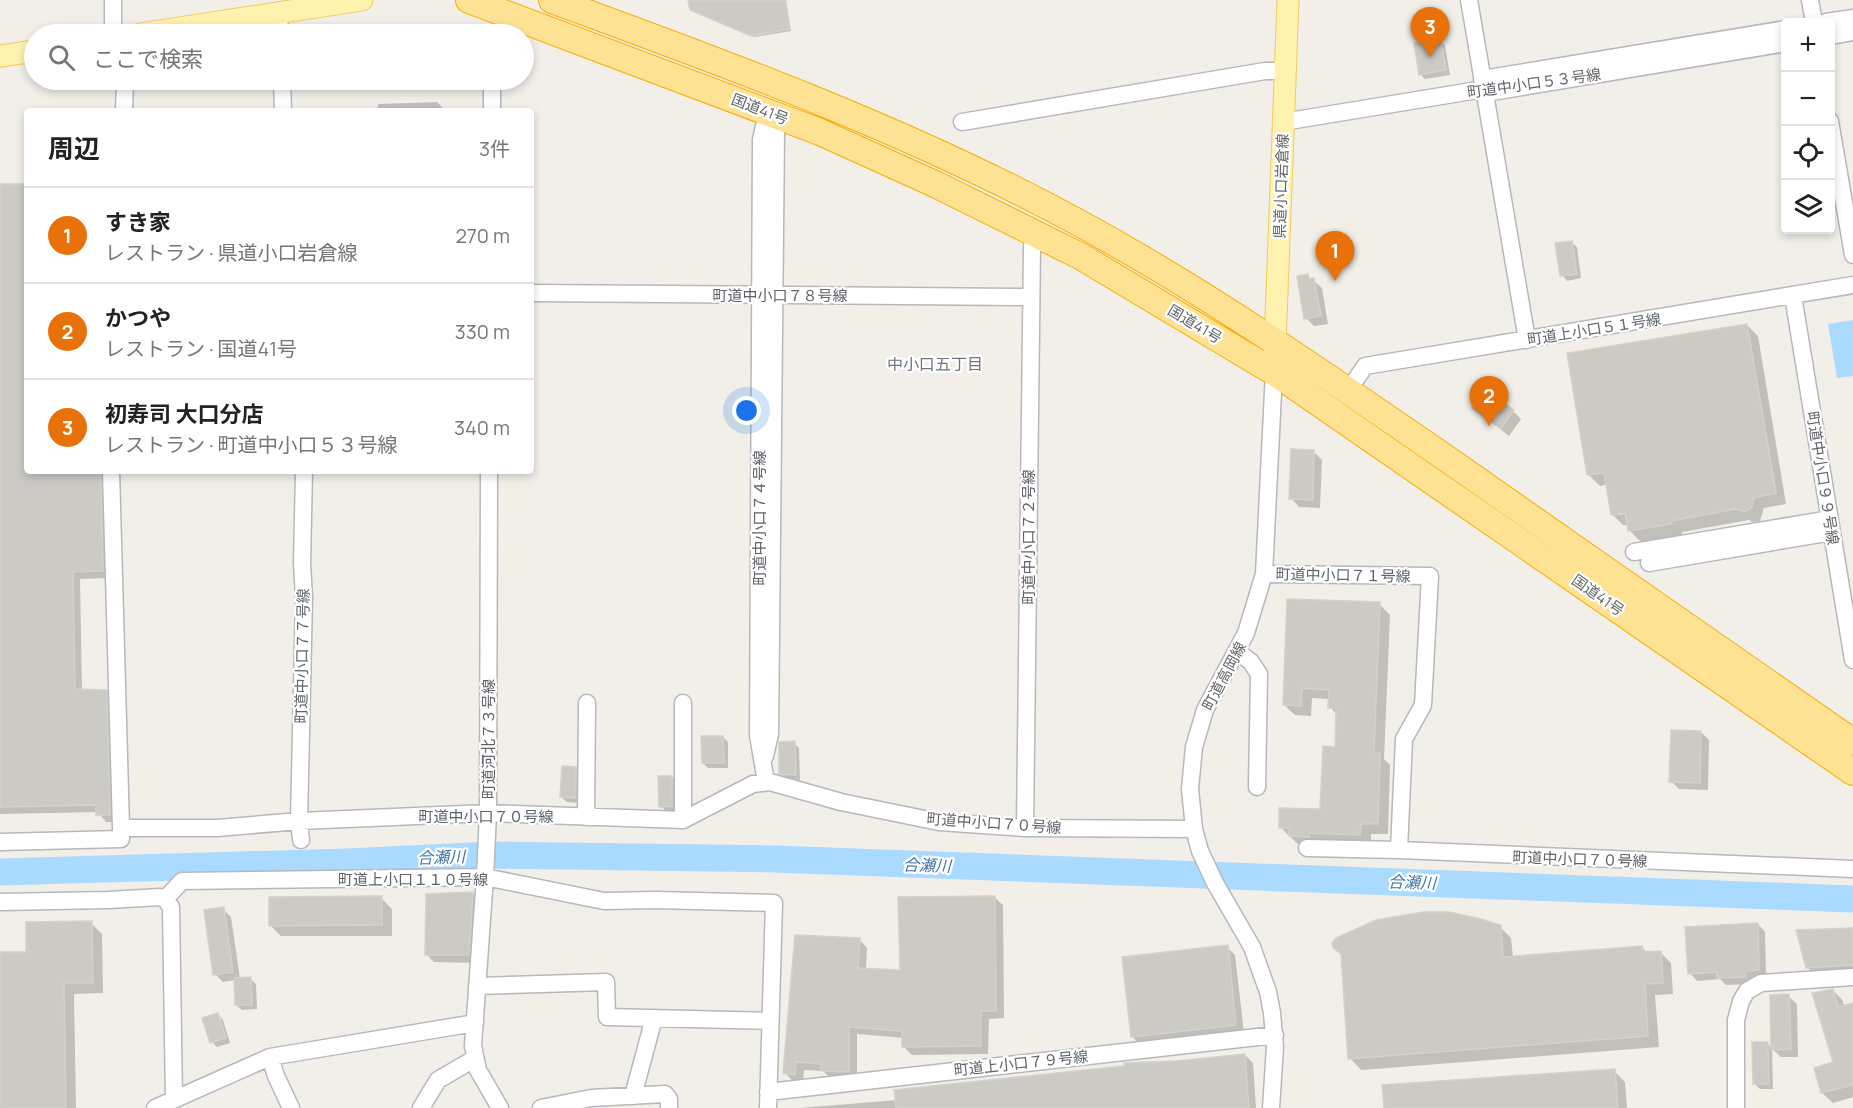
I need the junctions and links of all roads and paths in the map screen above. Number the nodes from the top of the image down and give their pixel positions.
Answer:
1 (113, 0) edge
2 (362, 0) edge
3 (469, 0) edge
4 (552, 0) edge
5 (1288, 0) edge
6 (1469, 0) edge
7 (1810, 0) edge
8 (279, 13) junction
9 (1813, 18) edge
10 (1853, 18) edge
11 (1835, 21) edge
12 (113, 24) edge
13 (207, 24) edge
14 (280, 24) edge
15 (533, 24) edge
16 (534, 24) edge
17 (1781, 30) edge
18 (1853, 32) edge
19 (1835, 35) edge
20 (1781, 44) edge
21 (24, 52) edge
22 (0, 56) edge
23 (1285, 71) junction
24 (1483, 84) junction
25 (125, 90) edge
26 (283, 90) edge
27 (492, 90) edge
28 (124, 108) edge
29 (284, 108) edge
30 (492, 108) edge
31 (962, 122) dead end
32 (1283, 122) junction
33 (1831, 126) edge
34 (770, 128) dead end
35 (1032, 246) dead end
36 (1853, 255) edge
37 (1853, 285) edge
38 (534, 293) edge
39 (767, 295) junction
40 (1792, 296) junction
41 (1030, 297) junction
42 (1527, 340) junction
43 (1275, 343) junction
44 (1274, 372) junction
45 (1348, 391) junction
46 (111, 474) edge
47 (304, 474) edge
48 (489, 474) edge
49 (1831, 525) junction
50 (1634, 552) dead end
51 (1649, 563) dead end
52 (1264, 574) junction
53 (1237, 651) junction
54 (1853, 660) edge
55 (587, 703) dead end
56 (683, 703) dead end
57 (1853, 742) edge
58 (1853, 772) edge
59 (765, 773) junction
60 (1257, 787) dead end
61 (488, 813) junction
62 (586, 817) junction
63 (683, 820) junction
64 (299, 821) junction
65 (121, 828) junction
66 (1025, 828) junction
67 (1194, 829) junction
68 (301, 840) dead end
69 (0, 842) edge
70 (1307, 848) dead end
71 (1399, 850) junction
72 (1853, 869) edge
73 (486, 874) junction
74 (165, 898) junction
75 (0, 902) edge
76 (1853, 977) edge
77 (477, 986) junction
78 (654, 1018) junction
79 (770, 1021) junction
80 (475, 1023) junction
81 (1275, 1035) junction
82 (270, 1058) junction
83 (474, 1059) junction
84 (633, 1096) junction
85 (174, 1100) junction
86 (768, 1100) edge
87 (155, 1108) edge
88 (291, 1108) edge
89 (421, 1108) edge
90 (500, 1108) edge
91 (541, 1108) edge
92 (669, 1108) edge
93 (1271, 1108) edge
94 (1736, 1108) edge

1 - 12 street
2 - 8 main road
3 - 15 highway, 国道41号
4 - 43 highway, 国道41号
5 - 23 main road, 県道小口岩倉線
6 - 24 street
7 - 9 street
8 - 13 main road
8 - 14 street
10 - 11 street
16 - 44 highway, 国道41号
17 - 24 street
18 - 19 street
20 - 24 street, 町道中小口５３号線
21 - 22 main road
23 - 31 street
23 - 32 main road, 県道小口岩倉線
24 - 32 street, 町道中小口５３号線
24 - 42 street
25 - 28 street
26 - 29 street
27 - 30 street
32 - 43 main road, 県道小口岩倉線
33 - 36 street
34 - 39 street, 町道中小口７４号線
35 - 41 street, 町道中小口７２号線
37 - 40 street, 町道上小口５１号線
38 - 39 street, 町道中小口７８号線
39 - 41 street, 町道中小口７８号線
39 - 59 street, 町道中小口７４号線
40 - 42 street, 町道上小口５１号線
40 - 49 street, 町道中小口９９号線
41 - 66 street, 町道中小口７２号線
42 - 45 street, 町道上小口５１号線
43 - 44 main road, 県道小口岩倉線
43 - 45 highway, 国道41号
44 - 52 street, 町道高岡線
44 - 58 highway, 国道41号
45 - 57 highway, 国道41号
46 - 65 street
47 - 64 street, 町道中小口７７号線
48 - 61 street, 町道河北７３号線
49 - 50 street
49 - 51 street
49 - 54 street, 町道中小口９９号線
52 - 53 street, 町道高岡線
52 - 71 street, 町道中小口７１号線
53 - 60 street
53 - 67 street, 町道高岡線
55 - 62 street
56 - 63 street
59 - 63 street, 町道中小口７０号線
59 - 66 street, 町道中小口７０号線
61 - 62 street, 町道中小口７０号線
61 - 64 street, 町道中小口７０号線
61 - 73 street, 町道河北７３号線
62 - 63 street, 町道中小口７０号線
64 - 65 street, 町道中小口７０号線
64 - 68 street, 町道中小口７７号線
65 - 69 street
66 - 67 street, 町道中小口７０号線
67 - 81 street, 町道高岡線
70 - 71 street, 町道中小口７０号線
71 - 72 street, 町道中小口７０号線
73 - 74 street, 町道上小口１１０号線
73 - 77 street, 町道河北７３号線
73 - 79 street, 町道上小口１１０号線
74 - 75 street
74 - 85 street
76 - 94 street
77 - 78 street
77 - 80 street, 町道河北７３号線
78 - 79 street
78 - 84 street
79 - 86 street
80 - 82 street
80 - 83 street, 町道河北７３号線
81 - 86 street, 町道上小口７９号線
81 - 93 street, 町道高岡線
82 - 85 street
82 - 88 street
83 - 89 street
83 - 90 street, 町道河北７３号線
84 - 91 street
84 - 92 street
85 - 87 street

